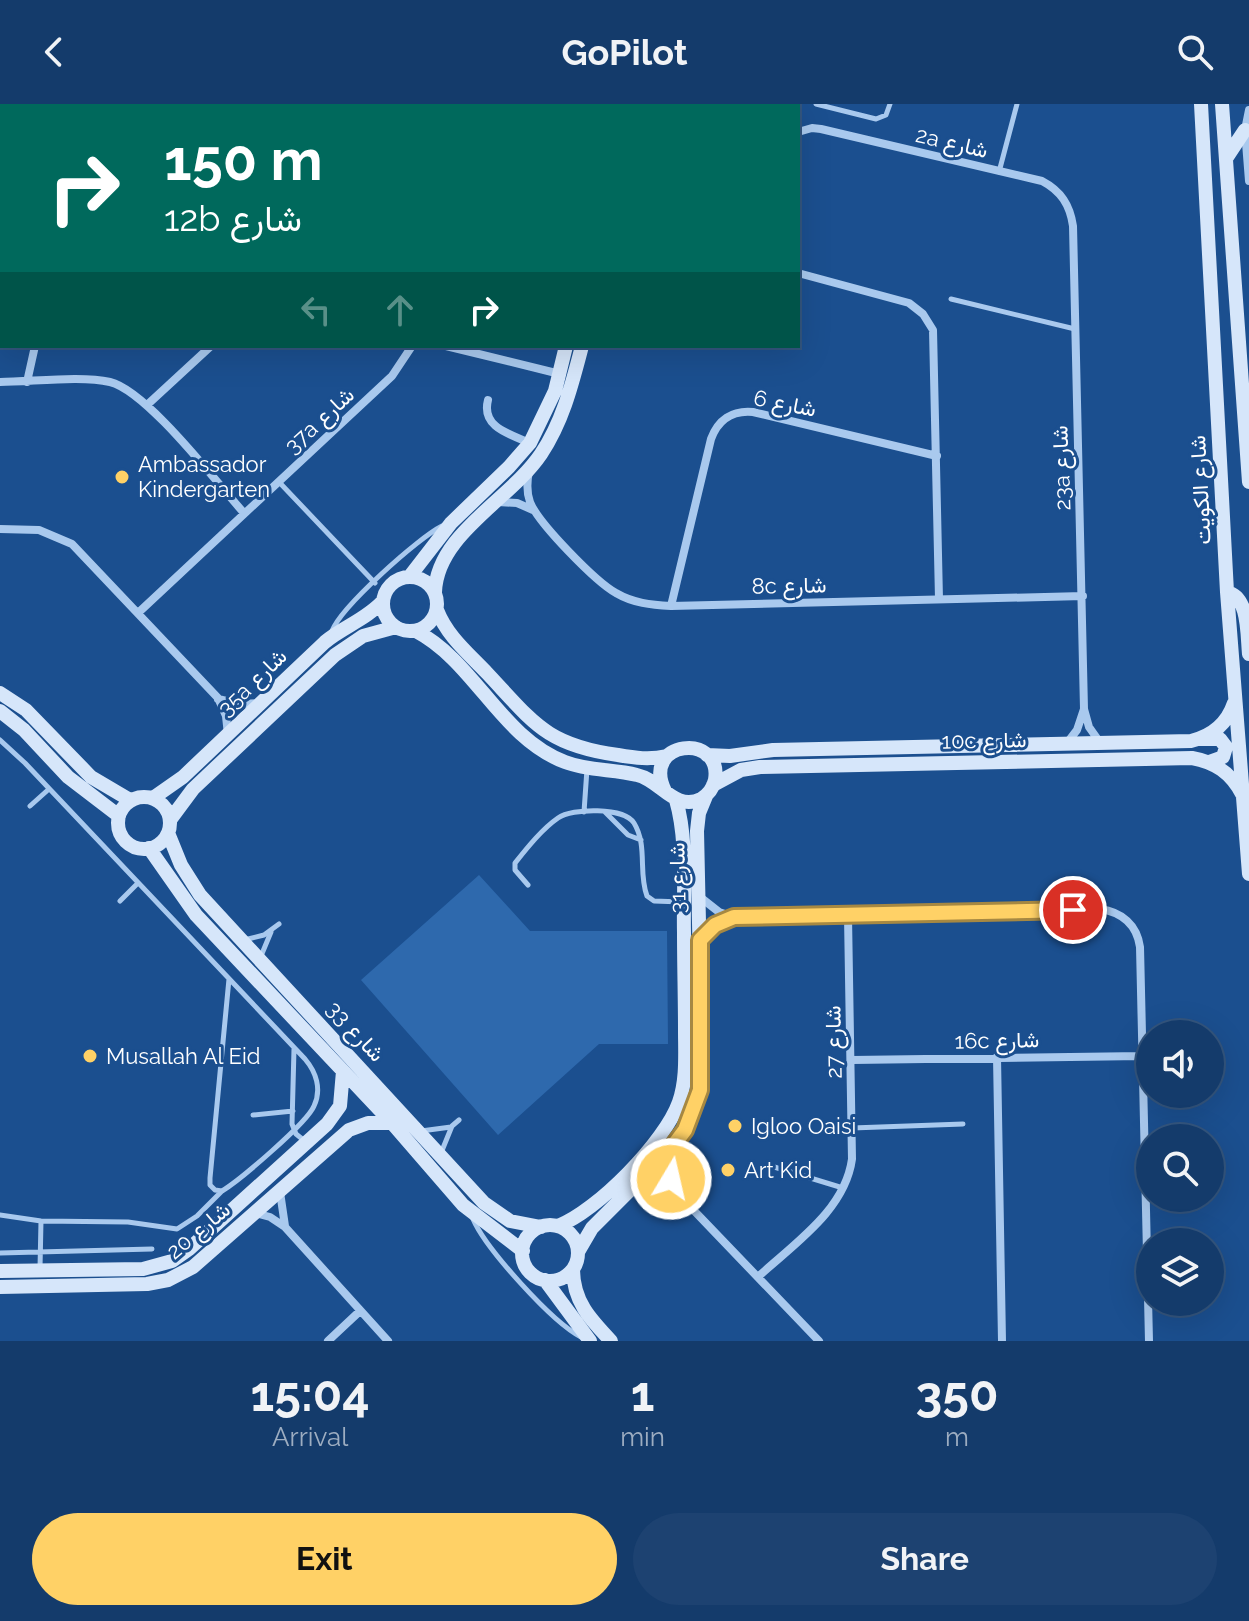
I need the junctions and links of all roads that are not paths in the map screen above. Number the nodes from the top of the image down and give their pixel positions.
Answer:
1 (816, 104) edge
2 (890, 104) edge
3 (1017, 104) edge
4 (1194, 104) edge
5 (1201, 104) edge
6 (1222, 104) edge
7 (1234, 104) edge
8 (840, 107) edge
9 (1249, 110) edge
10 (1203, 124) junction
11 (1245, 130) junction
12 (800, 131) edge
13 (1224, 133) junction
14 (1227, 157) junction
15 (999, 172) junction
16 (1249, 181) edge
17 (1073, 226) joint
18 (800, 274) edge
19 (951, 299) dead end
20 (1075, 329) junction
21 (1245, 342) edge
22 (35, 348) edge
23 (209, 348) edge
24 (411, 348) edge
25 (454, 348) edge
26 (566, 348) edge
27 (581, 348) edge
28 (560, 374) junction
29 (0, 382) edge
30 (27, 382) junction
31 (488, 400) dead end
32 (147, 405) junction
33 (530, 443) junction
34 (937, 456) junction
35 (530, 470) junction
36 (278, 482) junction
37 (1249, 482) edge
38 (498, 502) junction
39 (534, 510) junction
40 (244, 513) junction
41 (451, 523) junction
42 (0, 529) edge
43 (410, 576) junction
44 (375, 583) junction
45 (435, 592) junction
46 (1227, 592) junction
47 (1083, 596) junction
48 (939, 599) junction
49 (383, 601) junction
50 (671, 606) junction
51 (437, 610) junction
52 (138, 613) junction
53 (396, 627) junction
54 (416, 631) junction
55 (331, 637) junction
56 (1249, 654) edge
57 (0, 693) edge
58 (218, 698) junction
59 (1235, 699) junction
60 (262, 703) junction
61 (1084, 709) junction
62 (0, 711) edge
63 (228, 735) junction
64 (1201, 739) junction
65 (0, 740) edge
66 (1066, 744) junction
67 (1101, 744) junction
68 (707, 755) junction
69 (667, 756) junction
70 (1209, 762) junction
71 (587, 768) junction
72 (49, 789) junction
73 (710, 790) junction
74 (670, 795) junction
75 (1243, 796) junction
76 (153, 798) junction
77 (130, 800) junction
78 (30, 806) dead end
79 (584, 812) junction
80 (605, 812) junction
81 (119, 816) junction
82 (169, 826) junction
83 (641, 840) junction
84 (149, 848) junction
85 (1249, 862) edge
86 (1249, 874) edge
87 (138, 883) junction
88 (528, 885) dead end
89 (700, 897) junction
90 (120, 901) dead end
91 (683, 903) junction
92 (848, 916) junction
93 (734, 917) junction
94 (279, 924) dead end
95 (271, 931) junction
96 (242, 940) junction
97 (700, 940) junction
98 (260, 960) junction
99 (229, 979) junction
100 (1141, 1020) edge
101 (294, 1048) junction
102 (1136, 1056) edge
103 (997, 1057) junction
104 (852, 1060) junction
105 (343, 1071) junction
106 (1143, 1108) edge
107 (293, 1111) junction
108 (253, 1115) dead end
109 (459, 1120) dead end
110 (392, 1123) junction
111 (963, 1124) dead end
112 (452, 1126) junction
113 (852, 1128) junction
114 (294, 1129) junction
115 (419, 1131) junction
116 (307, 1142) junction
117 (667, 1154) junction
118 (441, 1155) junction
119 (771, 1166) dead end
120 (639, 1183) junction
121 (280, 1188) junction
122 (844, 1189) junction
123 (222, 1191) junction
124 (679, 1195) junction
125 (253, 1213) junction
126 (471, 1214) junction
127 (0, 1215) edge
128 (41, 1221) junction
129 (558, 1226) junction
130 (285, 1227) junction
131 (541, 1227) junction
132 (152, 1249) dead end
133 (40, 1251) junction
134 (523, 1251) junction
135 (578, 1252) junction
136 (0, 1253) edge
137 (573, 1269) junction
138 (40, 1270) junction
139 (0, 1271) edge
140 (759, 1276) junction
141 (545, 1280) junction
142 (0, 1287) edge
143 (360, 1311) junction
144 (328, 1341) edge
145 (388, 1341) edge
146 (590, 1341) edge
147 (611, 1341) edge
148 (819, 1341) edge
149 (1002, 1341) edge
150 (1149, 1341) edge

1 - 8 lane
2 - 8 lane
3 - 15 lane
4 - 10 street
5 - 10 street, شارع الكويت
6 - 13 street
7 - 13 street
9 - 11 street
10 - 46 street, شارع الكويت
11 - 14 street
11 - 16 street
12 - 15 street, 2a شارع
13 - 14 street
14 - 21 street
15 - 17 street, 2a شارع
17 - 20 street, 23a شارع
18 - 34 street
19 - 20 lane
20 - 47 street, 23a شارع
21 - 37 street
22 - 30 street
23 - 32 street
24 - 36 street, 37a شارع
25 - 28 street
26 - 28 street
27 - 35 street
28 - 33 street
29 - 30 street
30 - 32 street
31 - 33 street
32 - 40 street
33 - 41 street
34 - 48 street
34 - 50 street, شارع 6
35 - 38 street
35 - 39 street
36 - 40 street, 37a شارع
36 - 44 lane
38 - 39 street
38 - 45 street
39 - 50 street, 8c شارع
40 - 52 street, 37a شارع
41 - 43 street
41 - 44 lane
42 - 52 street
43 - 45 street
43 - 49 street
44 - 55 lane
45 - 51 street
46 - 56 street
46 - 59 street, شارع الكويت
47 - 48 street, 8c شارع
47 - 61 street, 23a شارع
48 - 50 street, 8c شارع
49 - 53 street
49 - 55 street, 35a شارع
51 - 54 street
51 - 69 street
52 - 58 street
53 - 54 street
53 - 82 street, 35a شارع
54 - 71 street
55 - 60 street, 35a شارع
57 - 77 street
58 - 60 street
58 - 63 street
59 - 64 street
59 - 75 street, شارع الكويت
60 - 63 street, 35a شارع
61 - 66 street, 23a شارع
61 - 67 street, 23a شارع
62 - 81 street
63 - 76 street, 35a شارع
64 - 67 street, 10c شارع
64 - 70 street
65 - 72 lane
66 - 67 street, 10c شارع
66 - 68 street, 10c شارع
68 - 69 street
68 - 73 street
69 - 74 street
70 - 73 street, 10c شارع
70 - 75 street
71 - 74 street
71 - 79 lane
72 - 78 lane
72 - 87 lane
73 - 74 street
73 - 89 street, شارع 31
74 - 91 street, شارع 31
75 - 85 street, شارع الكويت
76 - 77 street
76 - 82 street
77 - 81 street
79 - 80 lane
79 - 88 lane
80 - 83 lane
80 - 83 lane
81 - 84 street
82 - 84 street
82 - 96 street, شارع 33
83 - 91 lane
84 - 105 street, شارع 33
85 - 86 street, شارع الكويت
87 - 90 lane
87 - 99 lane
89 - 93 street
89 - 97 street, شارع 31
91 - 129 street, شارع 31
92 - 93 street
92 - 100 street
92 - 104 street, شارع 27
93 - 97 street
94 - 95 lane
95 - 96 lane
95 - 98 lane
96 - 98 street, شارع 33
97 - 117 street, شارع 31
98 - 115 street, شارع 33
99 - 101 lane
99 - 123 lane
101 - 107 lane
101 - 114 lane
102 - 103 street, 16c شارع
103 - 104 street, 16c شارع
103 - 149 street
104 - 113 street, شارع 27
105 - 110 street, شارع 33
105 - 116 street, شارع 20
106 - 150 street
107 - 108 lane
107 - 114 lane
109 - 112 lane
110 - 121 street, شارع 20
110 - 126 street, شارع 33
111 - 113 lane
112 - 115 lane
112 - 118 lane
113 - 122 street, شارع 27
114 - 116 lane
114 - 123 lane
115 - 118 street, شارع 33
116 - 138 street, شارع 20
117 - 120 street, شارع 31
117 - 124 street
118 - 131 street, شارع 33
119 - 122 lane
120 - 124 street
120 - 135 street, شارع 31
121 - 125 street, شارع 20
121 - 130 street
122 - 140 street, شارع 27
123 - 128 lane
124 - 140 street
125 - 130 street
125 - 142 street, شارع 20
126 - 134 street, شارع 33
126 - 146 lane
127 - 128 lane
128 - 133 lane
129 - 131 street
129 - 135 street
130 - 143 street
131 - 134 street
132 - 133 lane
133 - 136 lane
133 - 138 lane
134 - 141 street
135 - 137 street
137 - 141 street
137 - 147 street
138 - 139 street, شارع 20
140 - 148 street
141 - 146 street
143 - 144 street
143 - 145 street

